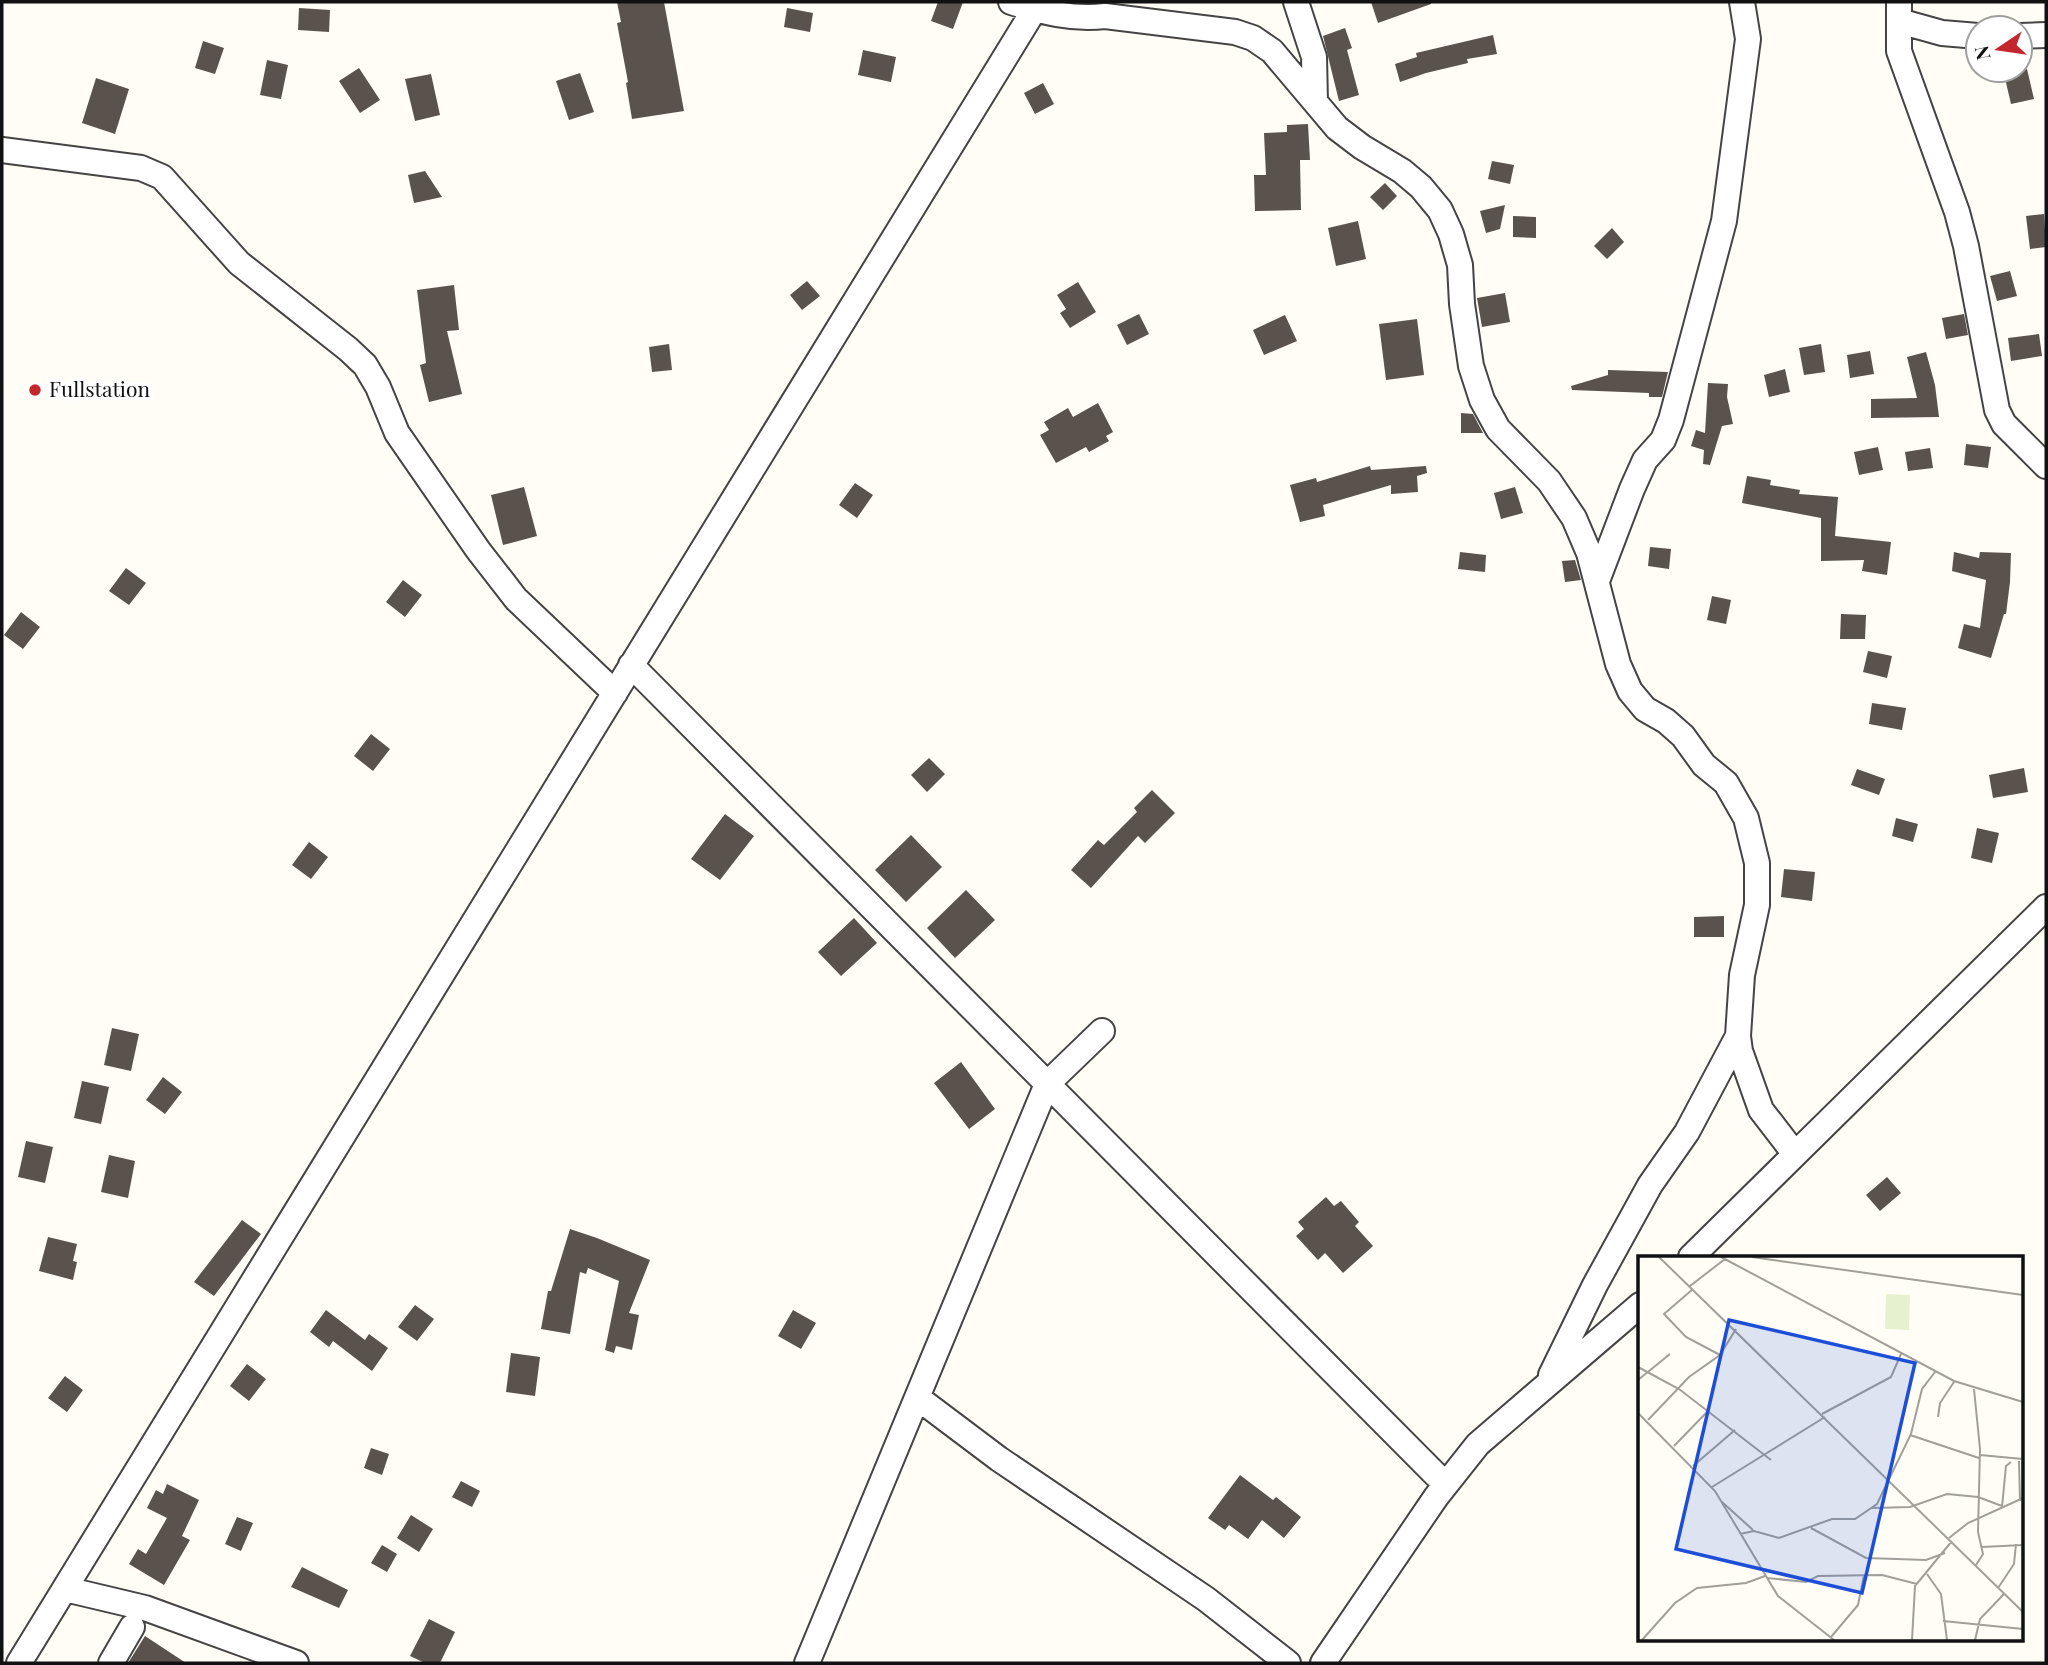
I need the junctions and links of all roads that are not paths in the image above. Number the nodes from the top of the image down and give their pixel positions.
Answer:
1 (1011, 2) edge
2 (1296, 2) edge
3 (1742, 2) edge
4 (1037, 6) edge
5 (1899, 11) edge
6 (1964, 35) edge
7 (1315, 102) junction
8 (2, 150) edge
9 (2046, 466) edge
10 (1597, 581) junction
11 (631, 665) junction
12 (615, 693) junction
13 (2046, 907) edge
14 (1102, 1031) dead end
15 (1738, 1036) junction
16 (1047, 1084) junction
17 (1796, 1154) junction
18 (1692, 1256) edge
19 (1638, 1307) edge
20 (1545, 1386) junction
21 (918, 1398) junction
22 (1445, 1484) junction
23 (65, 1589) junction
24 (132, 1627) dead end
25 (20, 1663) edge
26 (111, 1663) edge
27 (296, 1663) edge
28 (809, 1663) edge
29 (1288, 1663) edge
30 (1323, 1663) edge

1 - 4 street
2 - 7 street
3 - 10 street
4 - 7 street
4 - 11 street
5 - 6 street
5 - 9 street
7 - 10 street
8 - 12 street
10 - 15 street
11 - 12 street
11 - 16 street
12 - 23 street
13 - 17 street
14 - 16 street
15 - 17 street
15 - 20 street
16 - 21 street
16 - 22 street
17 - 18 street
19 - 20 street
20 - 22 street
21 - 28 street
21 - 29 street
22 - 30 street
23 - 25 street
23 - 27 street
24 - 26 street

